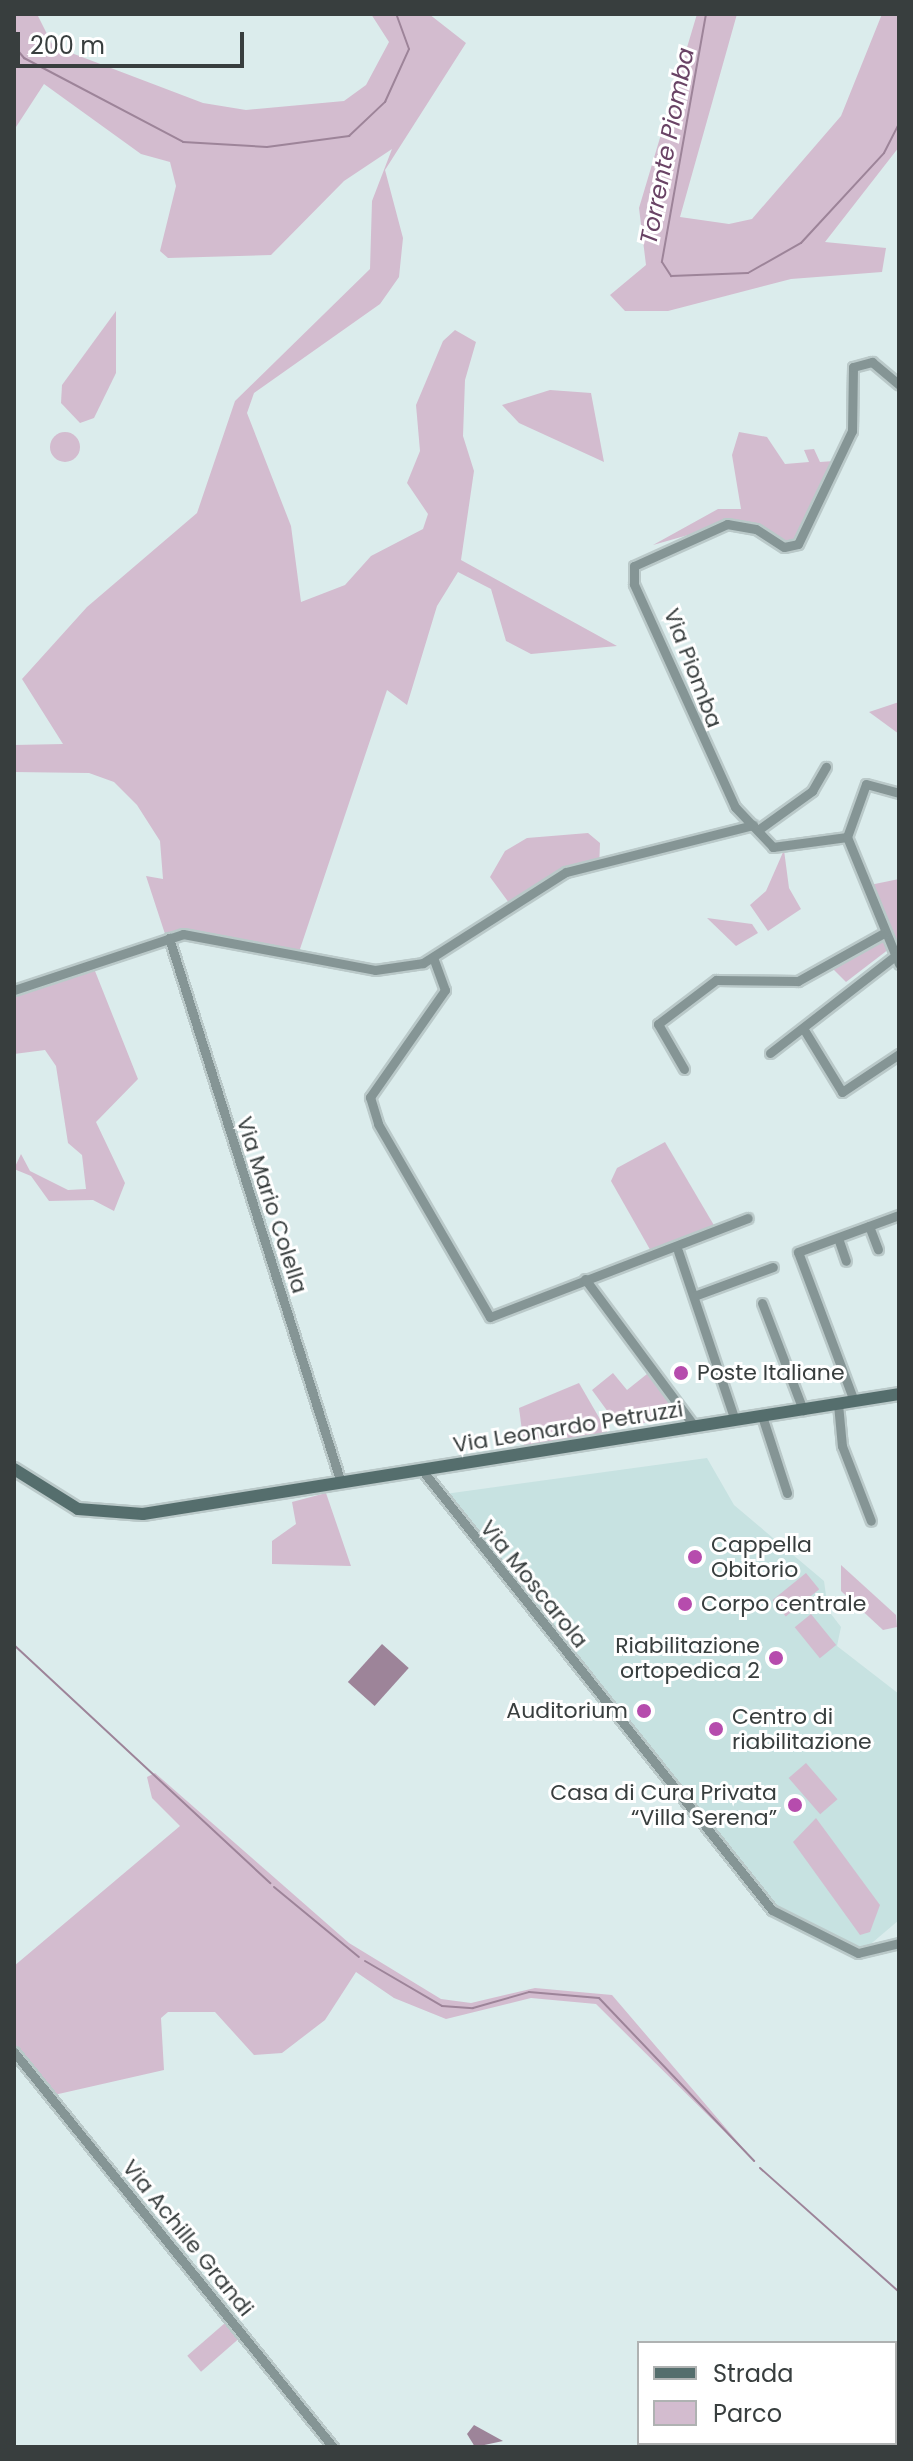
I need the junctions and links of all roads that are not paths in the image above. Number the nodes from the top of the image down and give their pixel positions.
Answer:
1 (899, 385) edge
2 (826, 767) dead end
3 (899, 793) edge
4 (755, 828) junction
5 (847, 837) junction
6 (884, 933) junction
7 (169, 938) junction
8 (434, 960) junction
9 (897, 960) edge
10 (14, 990) edge
11 (803, 1028) junction
12 (770, 1053) dead end
13 (899, 1054) edge
14 (684, 1069) dead end
15 (899, 1215) edge
16 (748, 1218) dead end
17 (869, 1226) junction
18 (838, 1238) junction
19 (878, 1249) dead end
20 (678, 1251) junction
21 (846, 1261) dead end
22 (773, 1267) dead end
23 (585, 1279) junction
24 (694, 1296) junction
25 (762, 1303) dead end
26 (899, 1394) edge
27 (854, 1401) junction
28 (838, 1404) junction
29 (803, 1410) junction
30 (762, 1416) junction
31 (735, 1420) junction
32 (695, 1427) junction
33 (14, 1469) edge
34 (422, 1470) junction
35 (341, 1483) junction
36 (787, 1493) dead end
37 (871, 1521) dead end
38 (899, 1943) edge
39 (14, 2052) edge
40 (333, 2447) edge

1 - 4 street, Via Piomba
2 - 4 street
3 - 5 street
4 - 5 street, Via Piomba
4 - 8 street
5 - 6 street
6 - 9 street
6 - 14 street
7 - 8 street
7 - 10 street
7 - 35 street, Via Mario Colella
8 - 23 street
9 - 11 street
11 - 12 street
11 - 13 street
15 - 17 street
16 - 20 street
17 - 18 street
17 - 19 street
18 - 21 street
18 - 27 street
20 - 23 street
20 - 24 street
22 - 24 street
23 - 32 street
24 - 31 street
25 - 29 street
26 - 27 main road, Via Leonardo Petruzzi
27 - 28 main road, Via Leonardo Petruzzi
28 - 29 main road, Via Leonardo Petruzzi
28 - 37 street
29 - 30 main road, Via Leonardo Petruzzi
30 - 31 main road, Via Leonardo Petruzzi
30 - 36 street
31 - 32 main road, Via Leonardo Petruzzi
32 - 34 main road, Via Leonardo Petruzzi
33 - 35 main road, Via Leonardo Petruzzi
34 - 35 main road, Via Leonardo Petruzzi
34 - 38 street, Via Moscarola
39 - 40 street, Via Achille Grandi

